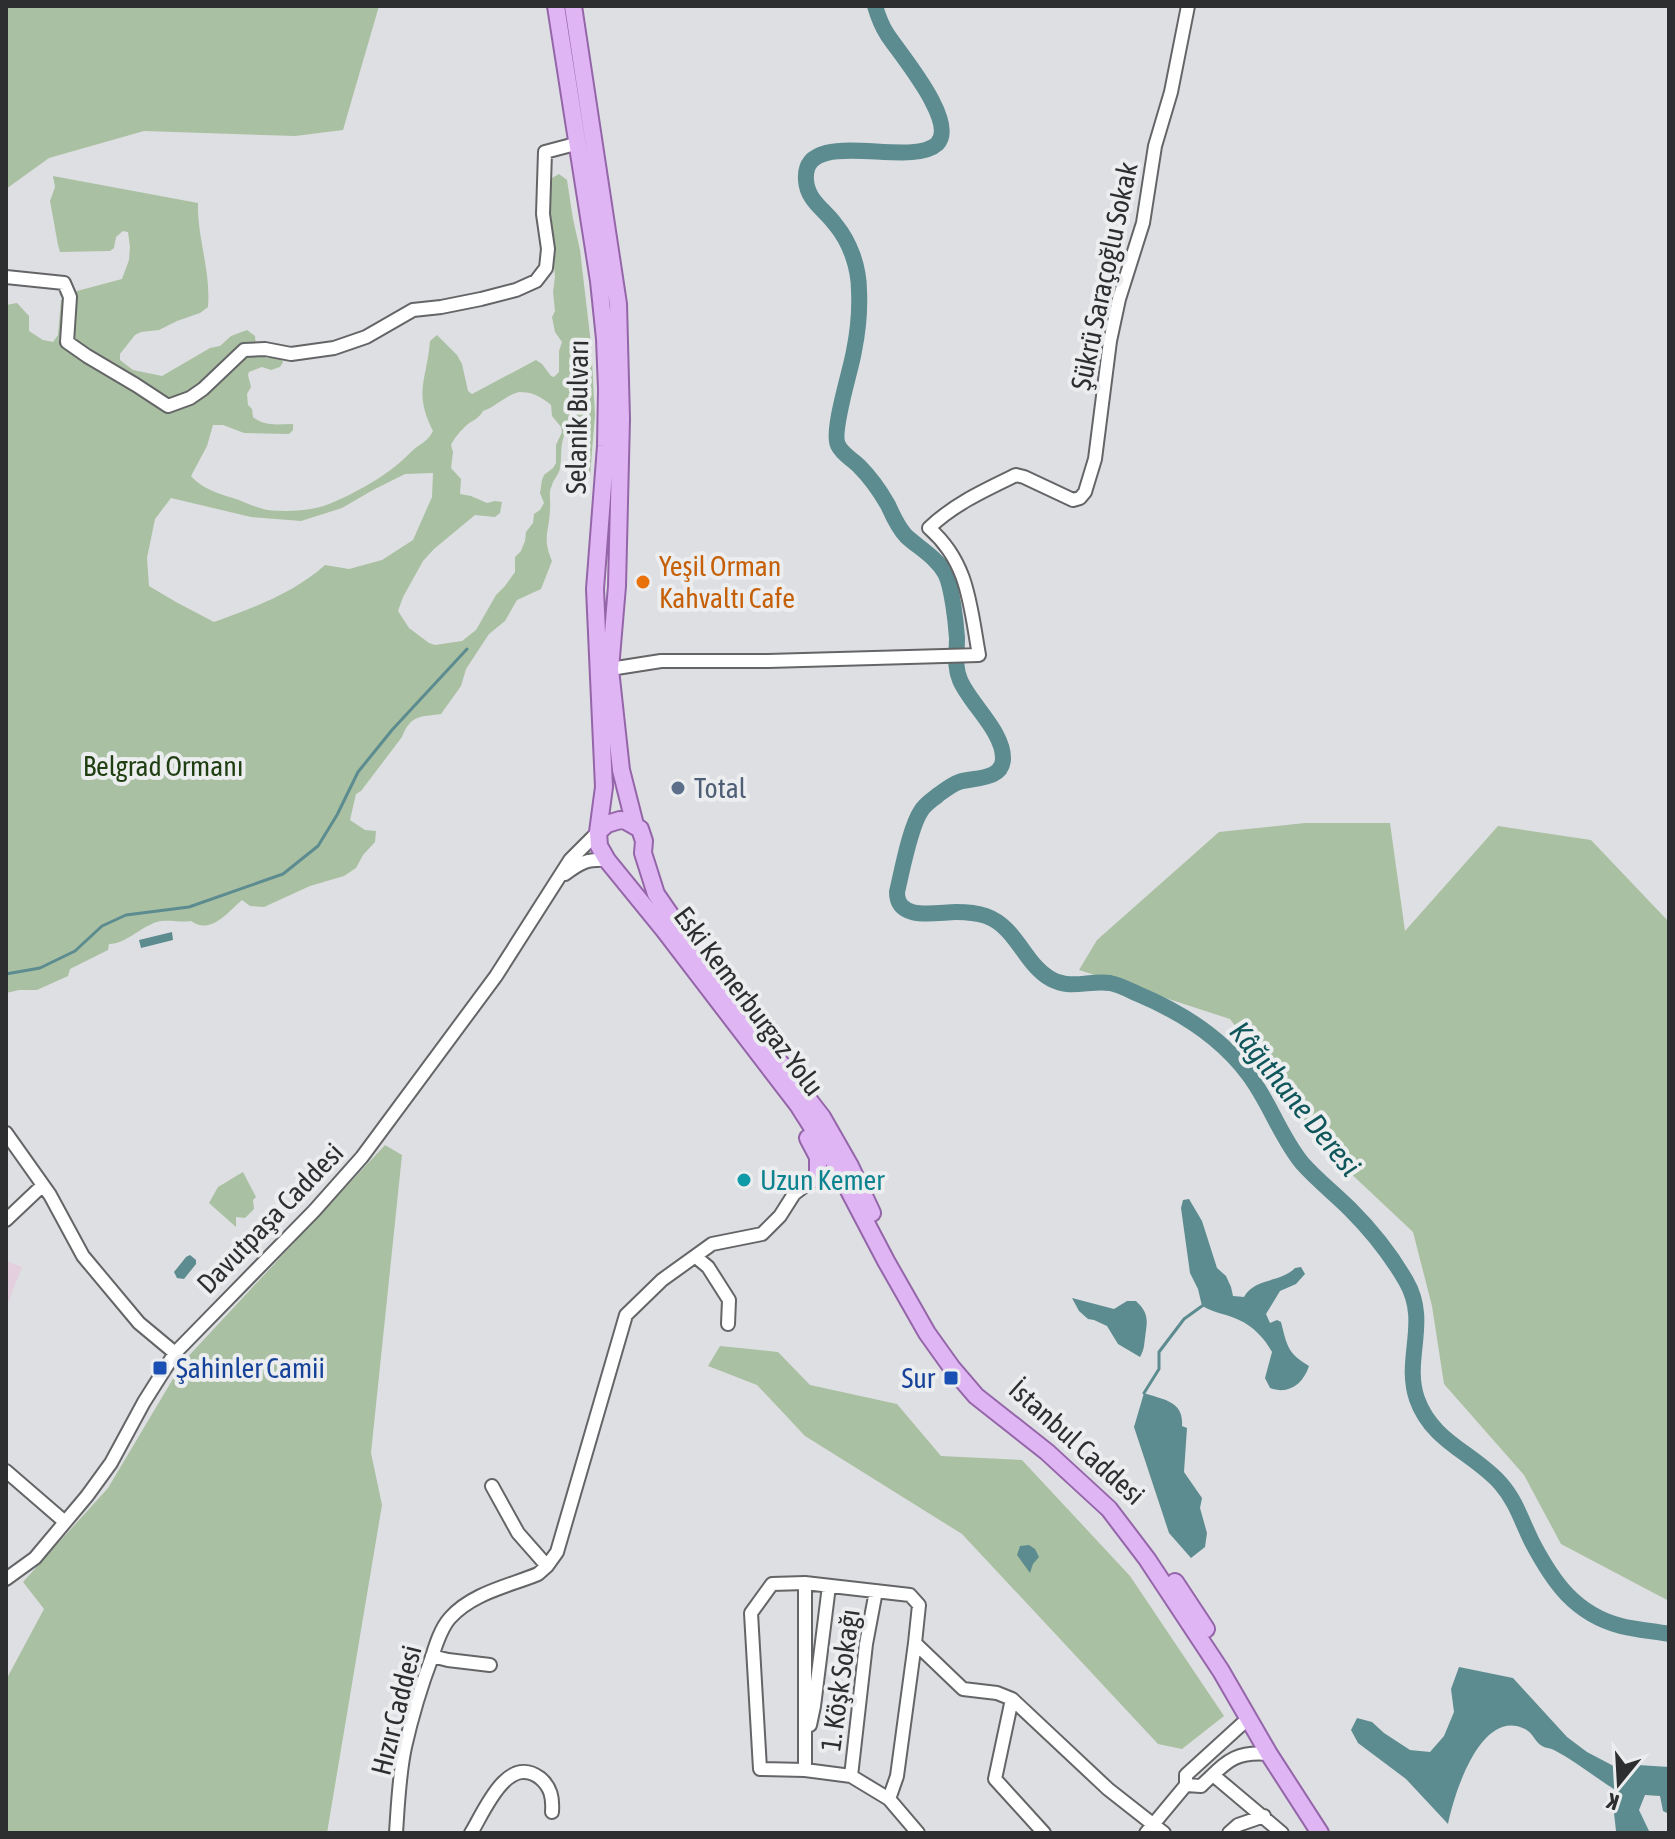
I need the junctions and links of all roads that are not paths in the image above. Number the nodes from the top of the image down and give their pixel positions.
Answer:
1 (556, 6) edge
2 (573, 6) edge
3 (1188, 6) edge
4 (579, 143) junction
5 (6, 277) edge
6 (610, 669) junction
7 (635, 825) junction
8 (598, 832) junction
9 (643, 853) junction
10 (607, 860) junction
11 (560, 879) junction
12 (798, 1105) junction
13 (6, 1133) edge
14 (842, 1170) junction
15 (818, 1178) junction
16 (43, 1185) junction
17 (6, 1220) edge
18 (696, 1257) junction
19 (728, 1324) dead end
20 (175, 1353) junction
21 (6, 1471) edge
22 (492, 1486) dead end
23 (65, 1522) junction
24 (547, 1566) junction
25 (6, 1579) edge
26 (805, 1583) junction
27 (829, 1586) junction
28 (876, 1591) junction
29 (915, 1643) junction
30 (432, 1656) junction
31 (490, 1665) dead end
32 (1012, 1699) junction
33 (1254, 1717) junction
34 (806, 1739) junction
35 (1269, 1754) junction
36 (805, 1770) junction
37 (1213, 1775) junction
38 (851, 1776) junction
39 (1186, 1785) junction
40 (889, 1799) junction
41 (552, 1812) dead end
42 (1264, 1816) junction
43 (1155, 1830) edge
44 (396, 1833) edge
45 (471, 1833) edge
46 (918, 1833) edge
47 (1044, 1833) edge
48 (1229, 1833) edge
49 (1282, 1833) edge
50 (1320, 1833) edge
51 (1332, 1833) edge

1 - 4 main road, Selanik Bulvarı
2 - 6 main road, Selanik Bulvarı
3 - 6 street, Şükrü Saraçoğlu Sokak
4 - 5 street
4 - 8 main road, Selanik Bulvarı
6 - 7 main road, Selanik Bulvarı
7 - 8 main road
7 - 9 main road
8 - 10 main road
8 - 11 street, Davutpaşa Caddesi
9 - 10 main road
9 - 14 main road, Eski Kemerburgaz Yolu
10 - 11 street
10 - 12 main road, Eski Kemerburgaz Yolu
11 - 20 street, Davutpaşa Caddesi
12 - 14 main road, Eski Kemerburgaz Yolu
12 - 15 main road
13 - 16 street
14 - 15 main road
14 - 33 main road, İstanbul Caddesi
15 - 18 street
16 - 17 street
16 - 20 street
18 - 19 street
18 - 24 street
20 - 23 street, Davutpaşa Caddesi
21 - 23 street
22 - 24 street
23 - 25 street, Davutpaşa Caddesi
24 - 30 street, Hızır Caddesi
26 - 27 street
26 - 34 street
26 - 36 street
27 - 28 street
27 - 34 street
28 - 29 street
28 - 38 street, 1. Köşk Sokağı
29 - 32 street
29 - 40 street
30 - 31 street
30 - 44 street, Hızır Caddesi
32 - 43 street
32 - 47 street
33 - 35 main road, İstanbul Caddesi
33 - 39 street
33 - 51 main road, İstanbul Caddesi
34 - 36 street
35 - 37 street
35 - 50 main road, İstanbul Caddesi
36 - 38 street
37 - 39 street
37 - 42 street
38 - 40 street
39 - 43 street
40 - 46 street
41 - 45 street
42 - 48 street
42 - 49 street

